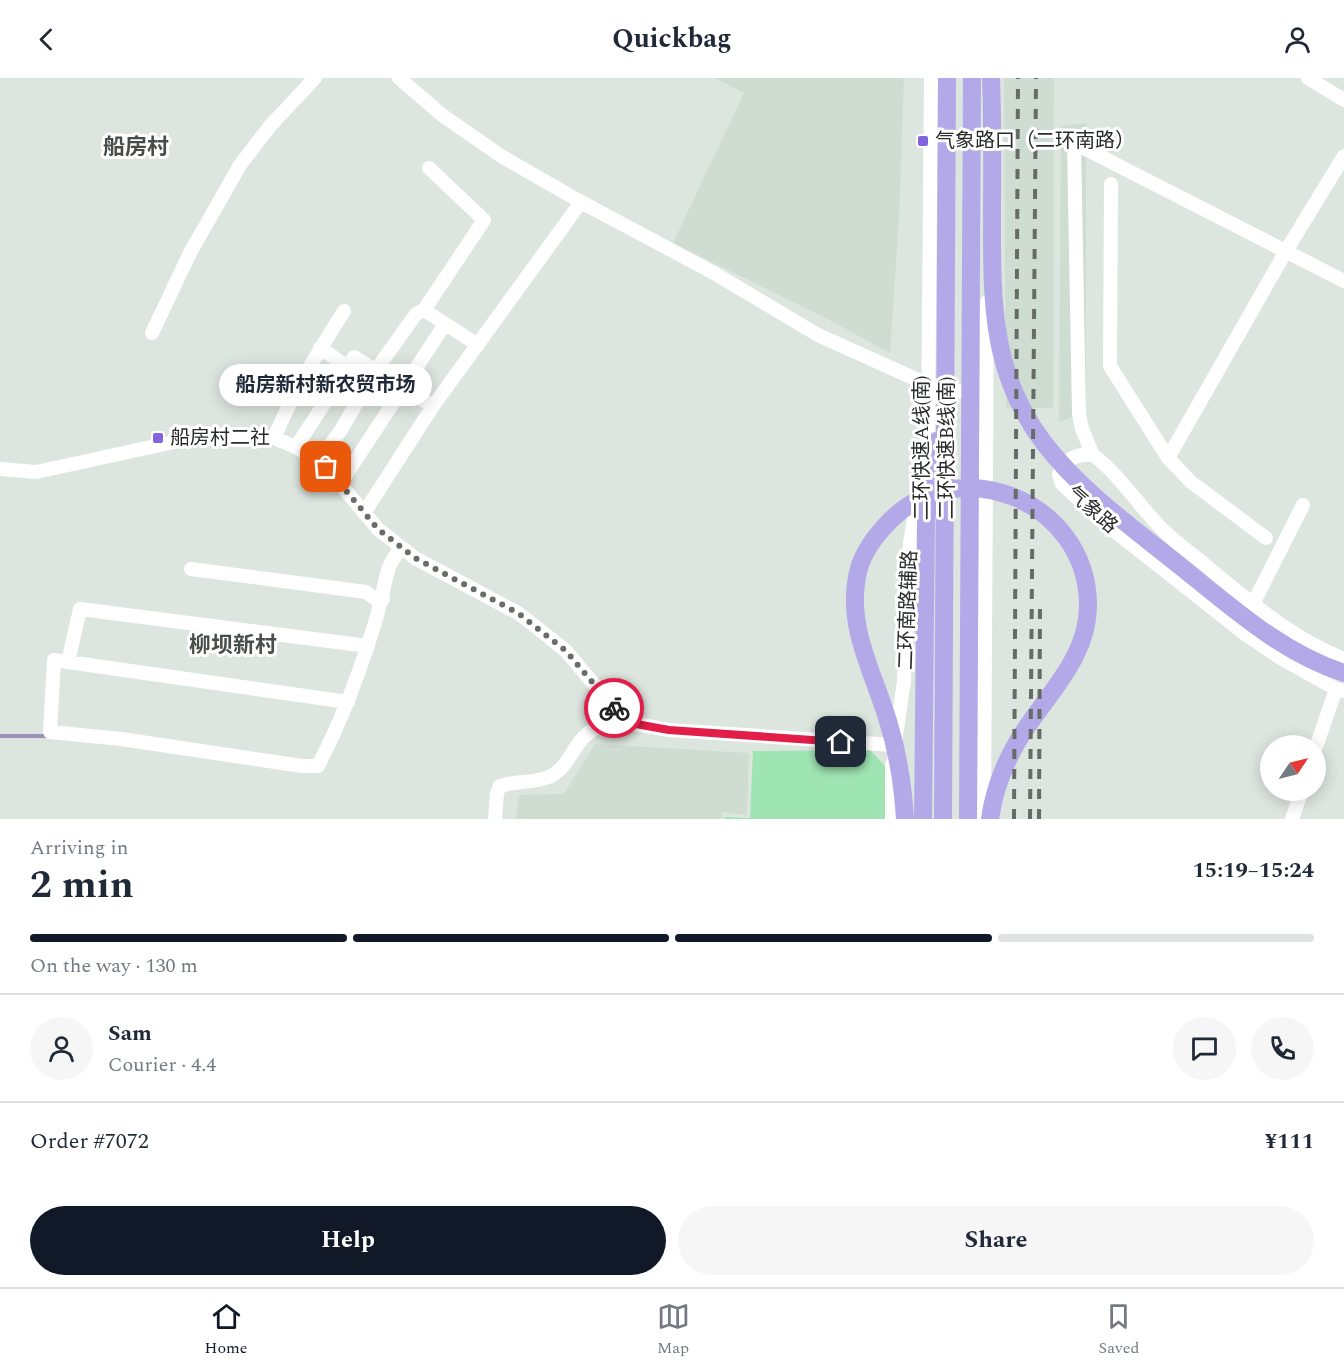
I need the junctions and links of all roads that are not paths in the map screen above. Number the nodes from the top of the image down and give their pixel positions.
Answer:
1 (315, 78) edge
2 (399, 78) edge
3 (931, 78) edge
4 (947, 78) edge
5 (972, 78) edge
6 (990, 78) edge
7 (1308, 78) edge
8 (1344, 100) edge
9 (1344, 156) edge
10 (429, 168) dead end
11 (1111, 184) dead end
12 (580, 202) junction
13 (1286, 251) junction
14 (1344, 281) edge
15 (424, 310) junction
16 (344, 311) dead end
17 (445, 324) junction
18 (152, 333) dead end
19 (478, 345) junction
20 (320, 348) junction
21 (348, 367) junction
22 (376, 370) junction
23 (937, 381) junction
24 (402, 387) junction
25 (967, 392) dead end
26 (434, 406) junction
27 (274, 438) junction
28 (296, 447) junction
29 (1093, 455) junction
30 (1168, 458) junction
31 (318, 462) junction
32 (0, 470) edge
33 (340, 484) junction
34 (1303, 505) dead end
35 (364, 513) junction
36 (1266, 538) dead end
37 (401, 547) junction
38 (191, 569) dead end
39 (382, 599) junction
40 (1253, 604) junction
41 (368, 646) junction
42 (1344, 659) edge
43 (68, 662) junction
44 (1341, 684) edge
45 (348, 702) junction
46 (619, 714) junction
47 (1321, 735) edge
48 (894, 745) junction
49 (1298, 801) edge
50 (495, 819) edge
51 (892, 819) edge
52 (905, 819) edge
53 (923, 819) edge
54 (943, 819) edge
55 (968, 819) edge
56 (984, 819) edge
57 (990, 819) edge
58 (1292, 819) edge

1 - 18 street
2 - 12 street
3 - 23 street, 二环南路辅路
4 - 23 highway, 二环快速A线(南)
5 - 55 highway, 二环快速B线(南)
6 - 44 highway
6 - 56 street
7 - 8 street
9 - 13 street
10 - 15 street
11 - 30 street
12 - 19 street
12 - 23 street
13 - 14 street
13 - 29 street
13 - 30 street
15 - 17 street
15 - 22 street
16 - 20 street
17 - 19 street
17 - 24 street
19 - 26 street
20 - 21 street
20 - 27 street
21 - 22 street
21 - 28 street
22 - 24 street
22 - 31 street
23 - 25 street
23 - 48 street, 二环南路辅路
23 - 53 highway
23 - 54 highway, 二环快速A线(南)
24 - 26 street
24 - 33 street
26 - 35 street
27 - 28 street
27 - 32 street
28 - 31 street
29 - 40 street, 气象路
29 - 44 street, 气象路
30 - 36 street
31 - 33 street
33 - 35 street
34 - 40 street
35 - 37 street
37 - 39 street
37 - 46 street
38 - 39 street
39 - 41 street
40 - 42 street, 气象路
41 - 43 street
41 - 45 street
43 - 45 street
43 - 45 street
44 - 47 street
46 - 48 street
46 - 50 street
48 - 51 street, 二环南路辅路
49 - 58 street
52 - 57 highway

